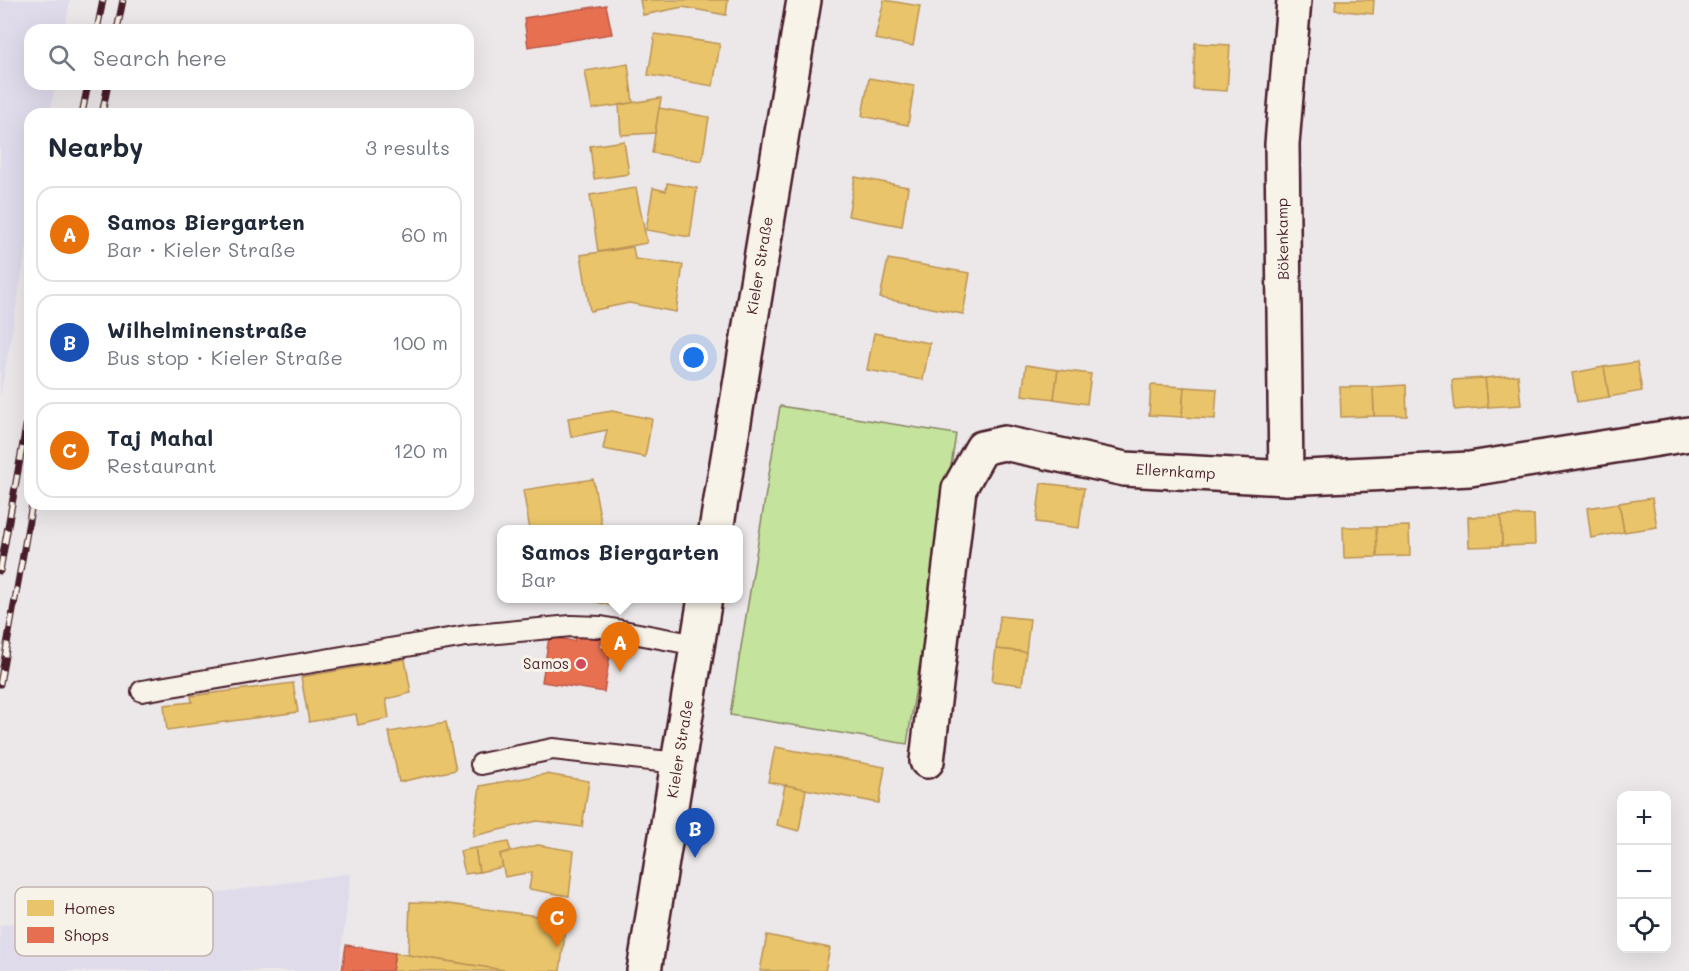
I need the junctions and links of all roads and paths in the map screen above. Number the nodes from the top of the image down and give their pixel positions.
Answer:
1 (804, 0) edge
2 (1294, 0) edge
3 (1689, 434) edge
4 (1286, 478) junction
5 (717, 525) edge
6 (704, 603) edge
7 (697, 645) junction
8 (142, 691) dead end
9 (927, 762) dead end
10 (677, 763) junction
11 (481, 764) dead end
12 (644, 971) edge

1 - 5 street, Kieler Straße
2 - 4 street, Bökenkamp
3 - 4 street, Ellernkamp
4 - 9 street, Ellernkamp
6 - 7 street, Kieler Straße
7 - 8 lane
7 - 10 street, Kieler Straße
10 - 11 lane
10 - 12 street, Kieler Straße

